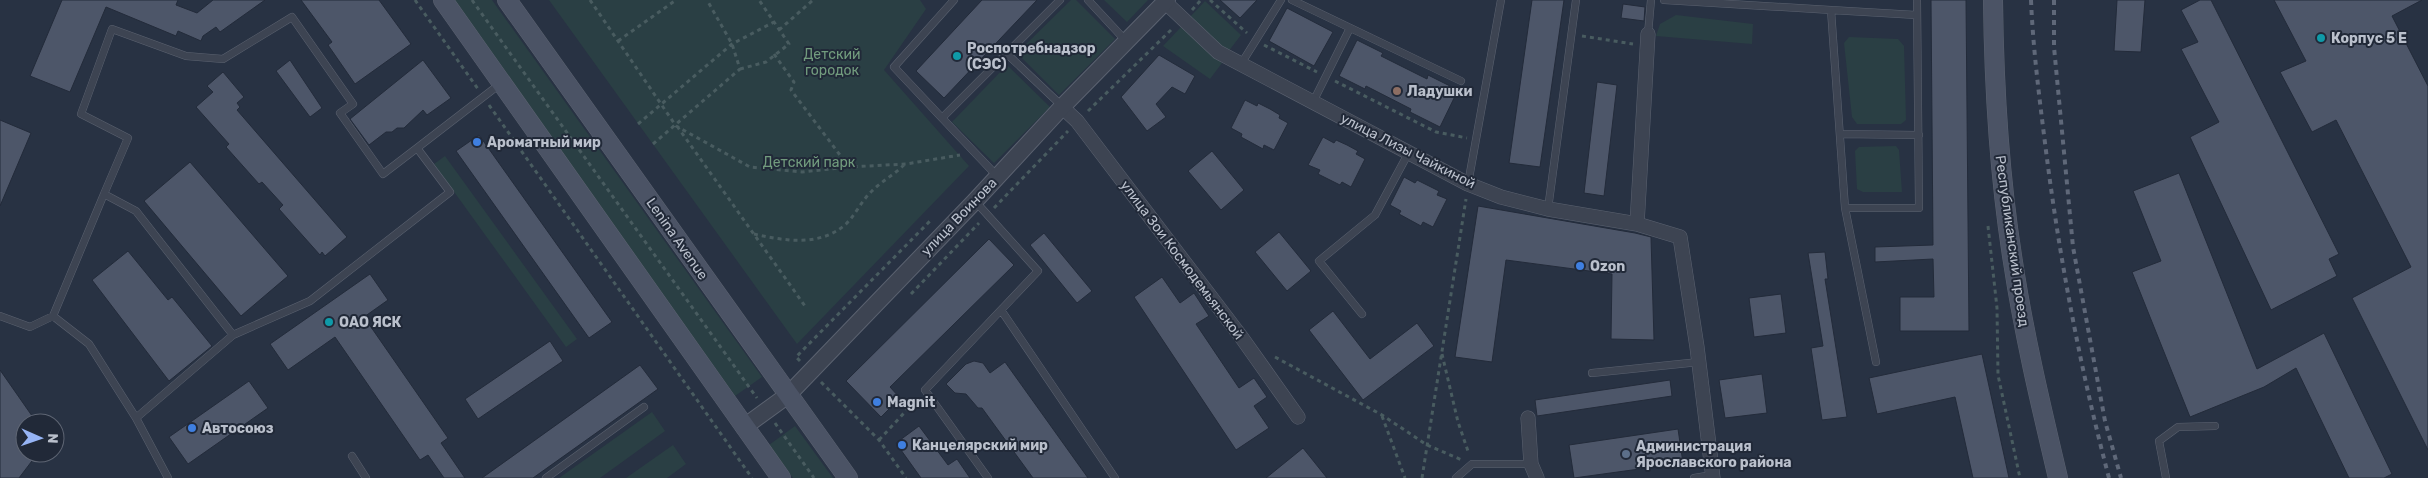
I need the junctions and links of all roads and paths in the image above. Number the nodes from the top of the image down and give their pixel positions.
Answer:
1 (415, 0) edge
2 (443, 0) edge
3 (472, 0) edge
4 (507, 0) edge
5 (590, 0) edge
6 (676, 0) edge
7 (707, 0) edge
8 (759, 0) edge
9 (813, 0) edge
10 (954, 0) edge
11 (1060, 0) edge
12 (1088, 0) edge
13 (1201, 0) edge
14 (1281, 0) edge
15 (1292, 0) edge
16 (1501, 0) edge
17 (1576, 0) edge
18 (1651, 0) edge
19 (1664, 0) edge
20 (1917, 0) edge
21 (1993, 0) edge
22 (1166, 1) edge
23 (1831, 10) junction
24 (1916, 15) junction
25 (1183, 19) junction
26 (774, 22) junction
27 (1350, 28) junction
28 (778, 30) junction
29 (1572, 34) junction
30 (1647, 40) junction
31 (618, 41) junction
32 (1126, 41) junction
33 (732, 44) junction
34 (1006, 53) junction
35 (774, 54) junction
36 (1241, 64) junction
37 (740, 69) junction
38 (1461, 81) dead end
39 (501, 83) junction
40 (483, 97) junction
41 (1313, 102) junction
42 (662, 103) junction
43 (1062, 106) junction
44 (942, 118) junction
45 (1077, 121) junction
46 (638, 124) dead end
47 (676, 126) junction
48 (1840, 134) junction
49 (1919, 134) junction
50 (653, 144) dead end
51 (417, 148) junction
52 (1409, 152) junction
53 (960, 155) dead end
54 (906, 164) junction
55 (849, 167) junction
56 (997, 176) junction
57 (1468, 184) junction
58 (104, 194) junction
59 (975, 201) junction
60 (1845, 208) junction
61 (1548, 209) junction
62 (988, 215) junction
63 (932, 220) dead end
64 (1637, 224) junction
65 (1988, 226) dead end
66 (753, 234) junction
67 (906, 299) dead end
68 (805, 306) dead end
69 (1001, 310) junction
70 (1362, 314) dead end
71 (0, 316) edge
72 (53, 316) junction
73 (233, 335) junction
74 (1266, 352) dead end
75 (1442, 352) junction
76 (1699, 362) junction
77 (1876, 362) dead end
78 (810, 371) junction
79 (1592, 373) dead end
80 (830, 377) dead end
81 (823, 384) junction
82 (925, 390) junction
83 (788, 395) junction
84 (644, 407) dead end
85 (766, 411) junction
86 (1382, 416) junction
87 (1298, 417) dead end
88 (136, 418) junction
89 (1528, 418) dead end
90 (744, 426) junction
91 (2215, 426) dead end
92 (879, 440) junction
93 (1427, 444) junction
94 (352, 456) dead end
95 (1472, 464) junction
96 (1531, 464) junction
97 (1712, 476) edge
98 (168, 478) edge
99 (366, 478) edge
100 (546, 478) edge
101 (752, 478) edge
102 (781, 478) edge
103 (814, 478) edge
104 (848, 478) edge
105 (906, 478) edge
106 (988, 478) edge
107 (1115, 478) edge
108 (1405, 478) edge
109 (1422, 478) edge
110 (1456, 478) edge
111 (1537, 478) edge
112 (1694, 478) edge
113 (2020, 478) edge
114 (2058, 478) edge
115 (2166, 478) edge

1 - 40 path
2 - 39 main road
3 - 85 path
4 - 83 main road, Lenina Avenue
5 - 31 path
6 - 31 path
7 - 33 path
8 - 26 path
9 - 28 path
10 - 44 lane
11 - 34 lane
12 - 32 lane
13 - 25 path
14 - 36 lane
15 - 27 lane
16 - 57 lane
17 - 29 lane
18 - 30 lane
19 - 23 lane
20 - 24 lane
21 - 114 main road, Республиканский проезд
22 - 25 street, улица Лизы Чайкиной
22 - 32 street, улица Воинова
23 - 24 lane
23 - 48 lane
24 - 49 lane
25 - 36 street, улица Лизы Чайкиной
25 - 45 path
26 - 28 path
26 - 33 path
27 - 38 lane
27 - 41 lane
28 - 35 path
29 - 30 path
29 - 61 lane
30 - 64 street
31 - 42 path
32 - 43 street, улица Воинова
33 - 37 path
33 - 42 path
34 - 43 lane
34 - 44 lane
35 - 37 path
35 - 55 path
36 - 41 street, улица Лизы Чайкиной
37 - 47 path
39 - 40 lane
39 - 90 main road
40 - 51 lane
40 - 101 path
41 - 52 street, улица Лизы Чайкиной
42 - 46 path
42 - 47 path
43 - 45 street, улица Зои Космодемьянской
43 - 56 street, улица Воинова
44 - 56 lane
45 - 62 path
45 - 87 street, улица Зои Космодемьянской
47 - 50 path
47 - 55 path
47 - 66 path
48 - 49 lane
48 - 60 lane
49 - 60 lane
51 - 58 lane
51 - 73 lane
52 - 57 street, улица Лизы Чайкиной
52 - 70 lane
53 - 54 path
54 - 55 path
54 - 66 path
56 - 59 street, улица Воинова
57 - 61 street, улица Лизы Чайкиной
57 - 75 path
58 - 72 lane
58 - 73 lane
59 - 62 lane
59 - 78 street, улица Воинова
60 - 77 lane
61 - 64 street, улица Лизы Чайкиной
62 - 67 path
62 - 69 lane
63 - 78 path
64 - 76 street, улица Лизы Чайкиной
65 - 113 path
66 - 68 path
69 - 82 lane
69 - 107 lane
71 - 72 lane
72 - 88 lane
73 - 88 lane
74 - 86 path
75 - 93 path
75 - 95 path
76 - 79 lane
76 - 97 street
78 - 81 path
78 - 83 street, улица Воинова
80 - 81 path
81 - 92 path
82 - 92 path
82 - 106 lane
83 - 85 street, улица Воинова
83 - 104 main road, Lenina Avenue
84 - 100 lane
85 - 90 street, улица Воинова
85 - 103 path
86 - 93 path
86 - 108 path
88 - 98 lane
89 - 96 street
90 - 102 main road
91 - 115 lane
92 - 105 path
93 - 95 path
93 - 109 path
94 - 99 lane
95 - 96 lane
95 - 110 lane
96 - 111 street
97 - 112 lane

